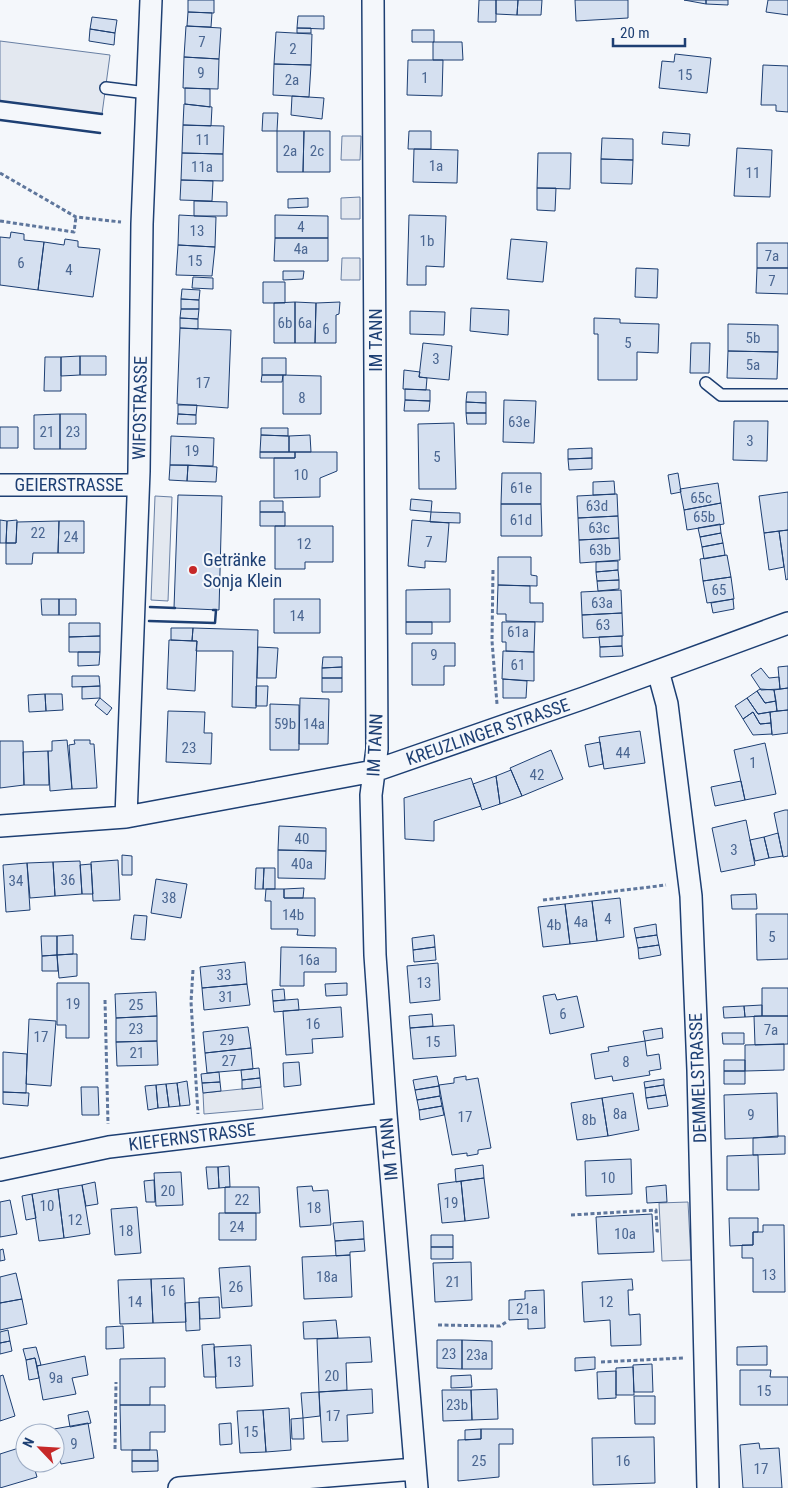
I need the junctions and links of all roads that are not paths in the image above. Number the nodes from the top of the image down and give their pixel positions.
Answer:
1 (151, 0) edge
2 (373, 0) edge
3 (106, 88) dead end
4 (147, 93) junction
5 (706, 383) dead end
6 (788, 395) edge
7 (138, 485) junction
8 (0, 486) edge
9 (788, 623) edge
10 (658, 671) junction
11 (374, 771) junction
12 (126, 817) junction
13 (0, 826) edge
14 (386, 1114) junction
15 (0, 1170) edge
16 (416, 1478) edge
17 (179, 1488) edge
18 (708, 1488) edge

1 - 4 street, WIFOSTRASSE
2 - 11 street, IM TANN
3 - 4 lane
4 - 7 street, WIFOSTRASSE
5 - 6 lane
7 - 8 street, GEIERSTRASSE
7 - 12 street, WIFOSTRASSE
9 - 10 street, KREUZLINGER STRASSE
10 - 11 street, KREUZLINGER STRASSE
10 - 18 street, DEMMELSTRASSE
11 - 12 street, KREUZLINGER STRASSE
11 - 14 street, IM TANN
12 - 13 street, KREUZLINGER STRASSE
14 - 15 street, KIEFERNSTRASSE
14 - 16 street, IM TANN
16 - 17 street

